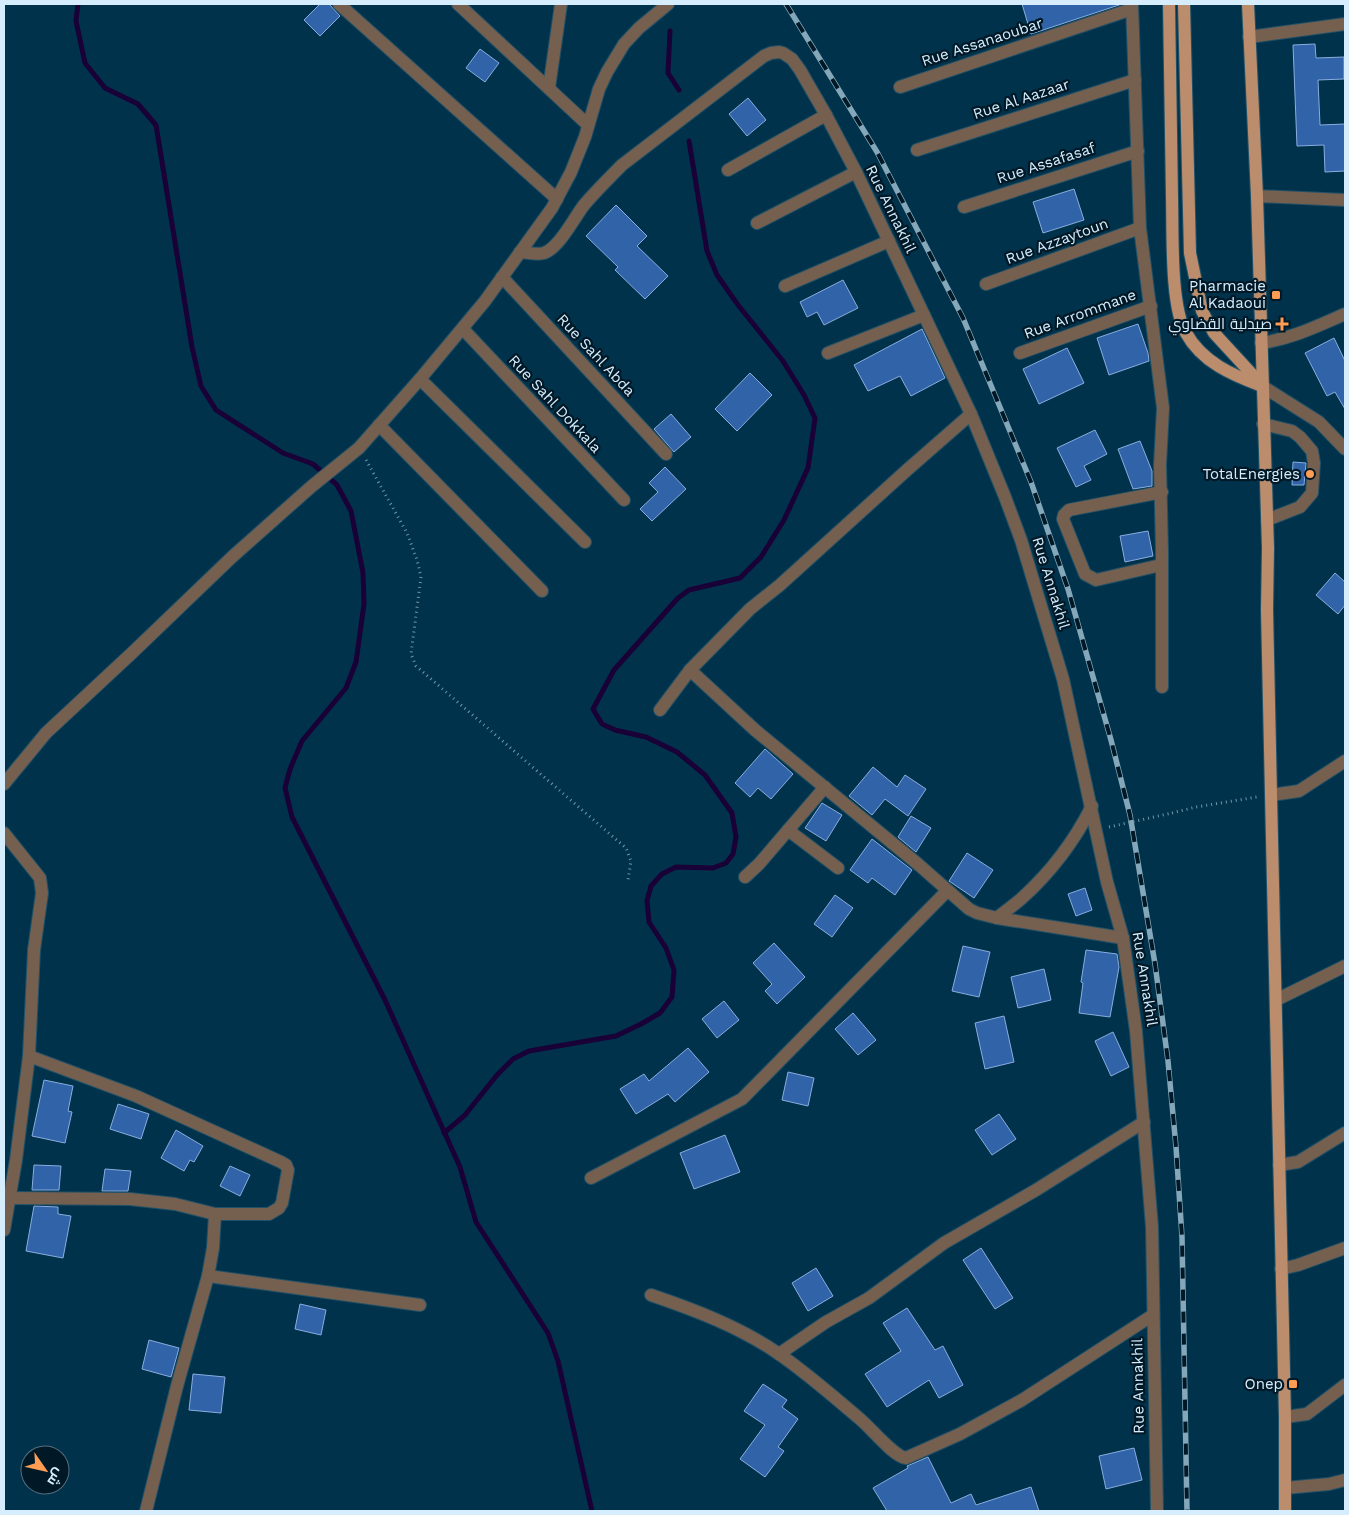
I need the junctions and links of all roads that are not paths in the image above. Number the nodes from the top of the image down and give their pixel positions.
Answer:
1 (339, 4) edge
2 (458, 4) edge
3 (561, 4) edge
4 (668, 4) edge
5 (1169, 4) edge
6 (1184, 4) edge
7 (1248, 4) edge
8 (1132, 7) edge
9 (1345, 24) edge
10 (1249, 37) junction
11 (1135, 80) junction
12 (900, 87) dead end
13 (550, 88) junction
14 (826, 115) junction
15 (588, 126) junction
16 (917, 150) dead end
17 (1138, 151) junction
18 (728, 170) dead end
19 (856, 172) junction
20 (1257, 196) junction
21 (557, 199) junction
22 (1345, 200) edge
23 (964, 207) dead end
24 (756, 223) dead end
25 (1140, 228) junction
26 (889, 241) junction
27 (520, 252) junction
28 (502, 277) junction
29 (986, 284) dead end
30 (785, 286) dead end
31 (1151, 306) junction
32 (1345, 314) edge
33 (924, 315) junction
34 (463, 329) junction
35 (1261, 343) junction
36 (828, 353) dead end
37 (1020, 353) dead end
38 (420, 380) junction
39 (1262, 386) junction
40 (971, 414) junction
41 (1309, 415) junction
42 (1264, 424) junction
43 (379, 426) junction
44 (1300, 437) junction
45 (1345, 448) edge
46 (666, 454) dead end
47 (1162, 492) junction
48 (624, 500) dead end
49 (1267, 520) junction
50 (585, 542) dead end
51 (1162, 565) junction
52 (542, 591) dead end
53 (690, 670) junction
54 (1162, 688) dead end
55 (660, 710) dead end
56 (1345, 761) edge
57 (4, 784) edge
58 (825, 788) junction
59 (1271, 795) junction
60 (1092, 806) junction
61 (788, 830) junction
62 (4, 833) edge
63 (838, 868) dead end
64 (745, 877) dead end
65 (947, 891) junction
66 (996, 918) junction
67 (1123, 938) junction
68 (1345, 966) edge
69 (1276, 1000) junction
70 (29, 1056) junction
71 (1144, 1122) junction
72 (1345, 1133) edge
73 (1279, 1165) junction
74 (591, 1178) dead end
75 (9, 1198) junction
76 (215, 1214) junction
77 (4, 1230) edge
78 (1345, 1248) edge
79 (1281, 1269) junction
80 (208, 1276) junction
81 (651, 1295) dead end
82 (420, 1305) dead end
83 (1153, 1315) junction
84 (779, 1354) junction
85 (1345, 1385) edge
86 (1285, 1417) junction
87 (1345, 1480) edge
88 (1285, 1488) junction
89 (146, 1511) edge
90 (1157, 1511) edge
91 (1285, 1511) edge

1 - 21 street
2 - 13 street
3 - 13 street
4 - 15 street
5 - 39 main road
6 - 39 main road
7 - 10 main road
8 - 11 street
8 - 12 street, Rue Assanaoubar
9 - 10 street
10 - 20 main road
11 - 16 street, Rue Al Aazaar
11 - 17 street
13 - 15 street
14 - 18 street
14 - 19 street, Rue Annakhil
14 - 27 street, Rue Annakhil
15 - 21 street
17 - 23 street, Rue Assafasaf
17 - 25 street
19 - 24 street
19 - 26 street, Rue Annakhil
20 - 22 street
20 - 35 main road
21 - 27 street
25 - 29 street, Rue Azzaytoun
25 - 31 street
26 - 30 street
26 - 33 street, Rue Annakhil
27 - 28 street
28 - 34 street
28 - 46 street, Rue Sahl Abda
31 - 37 street, Rue Arrommane
31 - 47 street
32 - 35 street
33 - 36 street
33 - 40 street, Rue Annakhil
34 - 38 street
34 - 48 street, Rue Sahl Dokkala
35 - 39 main road
38 - 43 street
38 - 50 street
39 - 41 street
39 - 42 main road
40 - 53 street
40 - 60 street, Rue Annakhil
41 - 44 street
41 - 45 street
42 - 44 street
42 - 49 main road
43 - 52 street
43 - 57 street
44 - 49 street
47 - 51 street
47 - 51 street
49 - 59 main road
51 - 54 street
53 - 55 street
53 - 58 street
56 - 59 street
58 - 61 street
58 - 65 street
59 - 69 main road
60 - 66 street
60 - 67 street, Rue Annakhil
61 - 63 street
61 - 64 street
62 - 70 street
65 - 66 street
65 - 74 street
66 - 67 street
67 - 71 street, Rue Annakhil
68 - 69 street
69 - 73 main road
70 - 75 street
70 - 76 street
71 - 83 street, Rue Annakhil
71 - 84 street
72 - 73 street
73 - 79 main road
75 - 76 street
75 - 77 street
76 - 80 street
78 - 79 street
79 - 86 main road
80 - 82 street
80 - 89 street
81 - 84 street
83 - 84 street
83 - 90 street, Rue Annakhil
85 - 86 street
86 - 88 main road
87 - 88 street
88 - 91 main road

